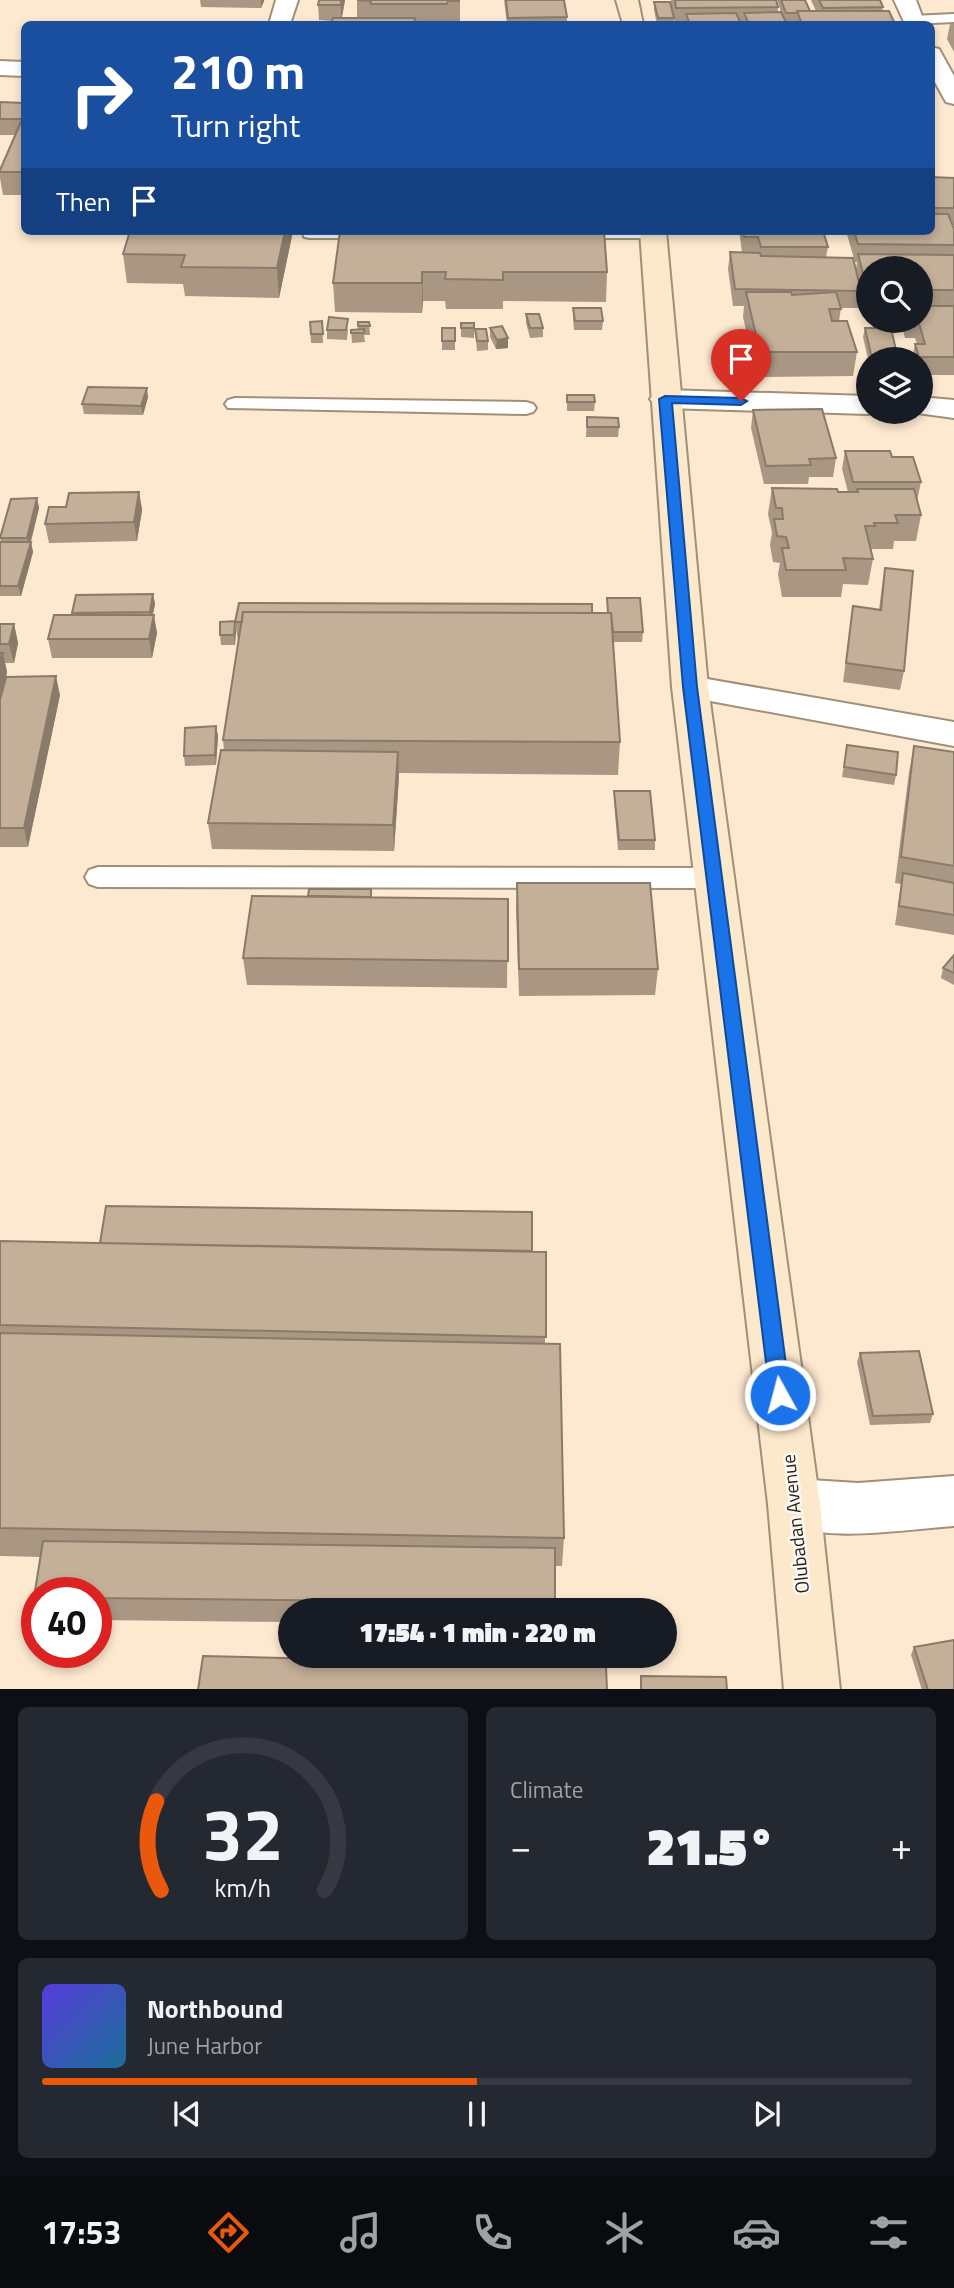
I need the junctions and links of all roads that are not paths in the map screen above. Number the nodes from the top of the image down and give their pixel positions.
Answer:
1 (287, 0) edge
2 (627, 0) edge
3 (911, 15) edge
4 (954, 18) edge
5 (281, 21) edge
6 (632, 21) edge
7 (935, 61) edge
8 (0, 68) edge
9 (21, 69) edge
10 (954, 97) edge
11 (653, 235) edge
12 (665, 399) junction
13 (235, 404) dead end
14 (856, 405) edge
15 (933, 407) edge
16 (526, 408) dead end
17 (954, 409) edge
18 (690, 687) junction
19 (954, 734) edge
20 (99, 877) dead end
21 (714, 878) junction
22 (954, 1501) edge
23 (794, 1504) junction
24 (812, 1689) edge

1 - 5 street
2 - 6 street
3 - 4 lane
7 - 10 street
8 - 9 street
11 - 12 street, Olubadan Avenue
12 - 14 street
12 - 18 street, Olubadan Avenue
13 - 16 lane
15 - 17 street
18 - 19 street
18 - 21 street, Olubadan Avenue
20 - 21 lane
21 - 23 street, Olubadan Avenue
22 - 23 street
23 - 24 street, Olubadan Avenue

